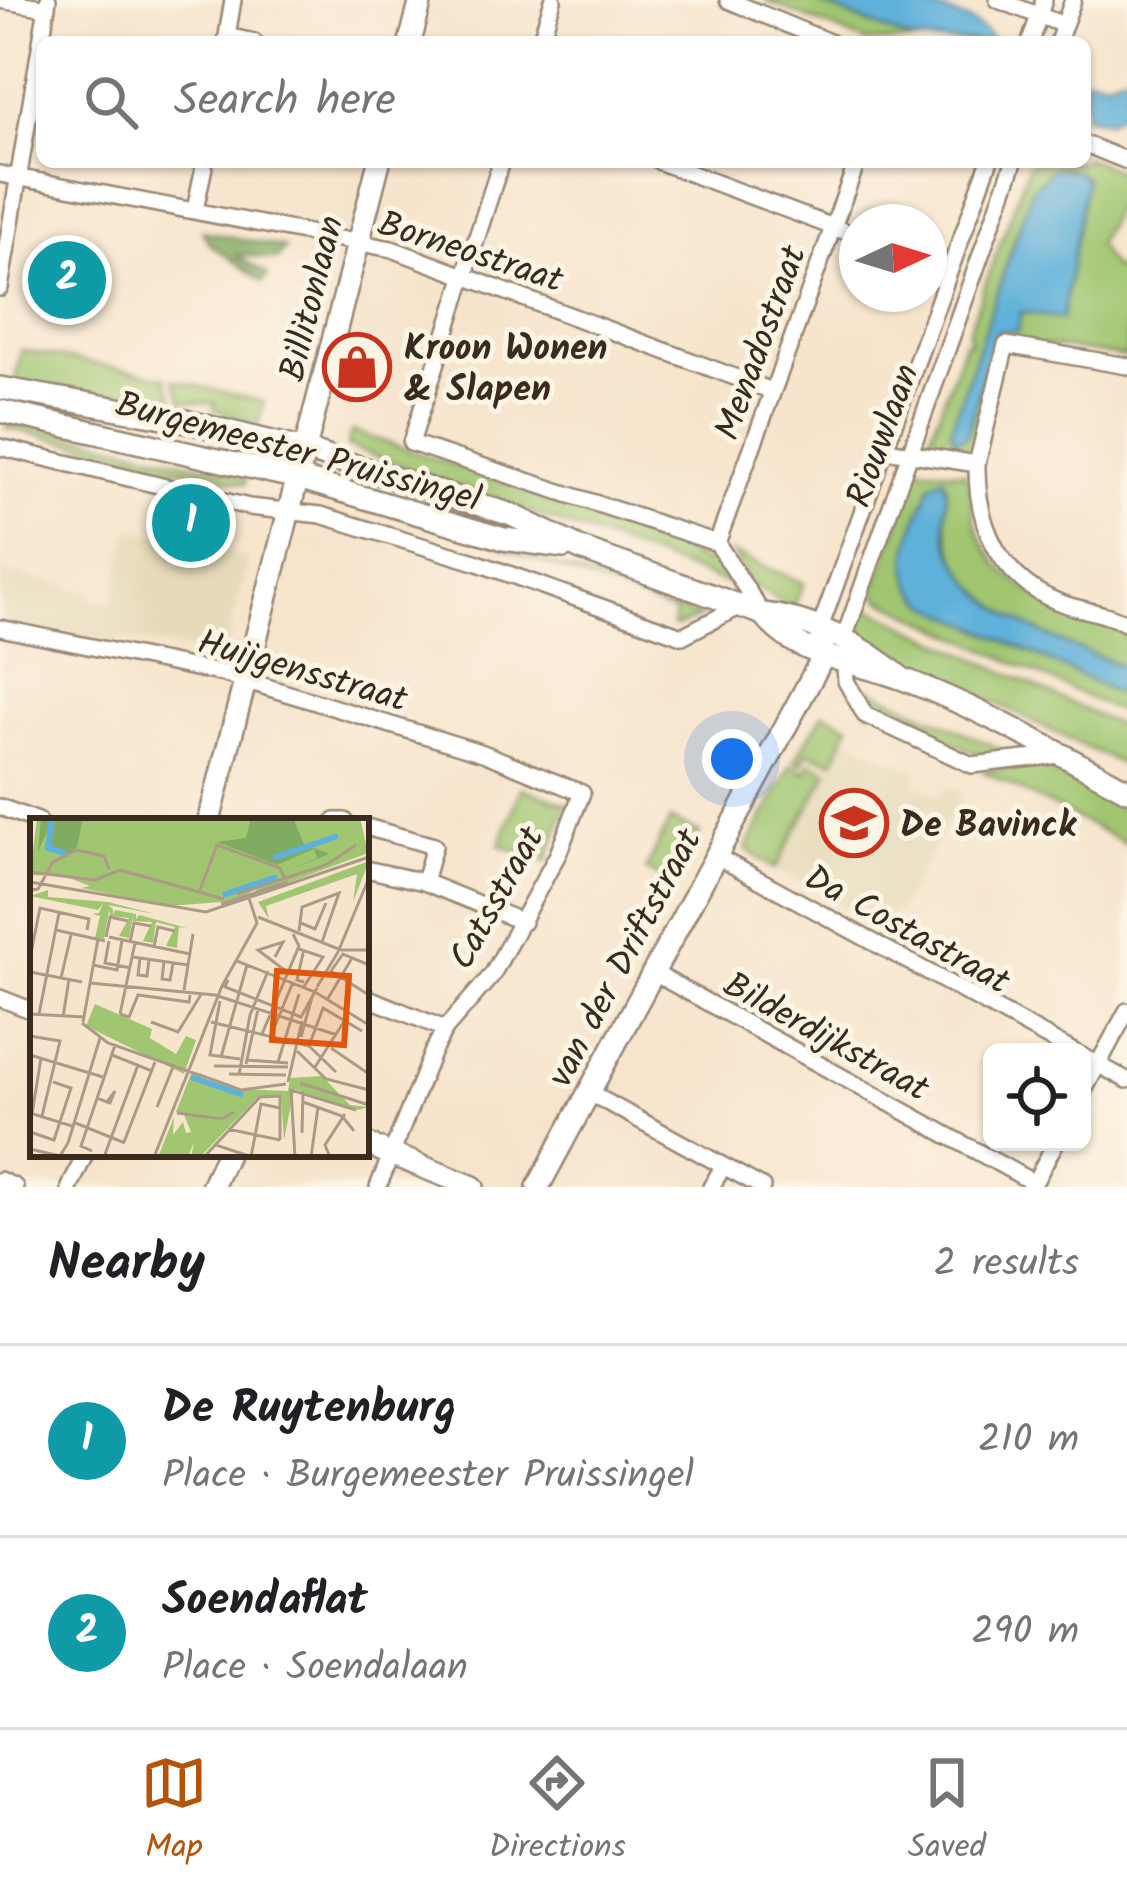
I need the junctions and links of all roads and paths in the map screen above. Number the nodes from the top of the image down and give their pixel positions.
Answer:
1 (0, 0) edge
2 (233, 0) edge
3 (421, 0) edge
4 (553, 0) edge
5 (728, 0) edge
6 (998, 0) edge
7 (1073, 0) edge
8 (48, 4) edge
9 (1041, 8) edge
10 (1064, 25) junction
11 (41, 36) edge
12 (227, 36) edge
13 (412, 36) edge
14 (541, 36) edge
15 (815, 36) edge
16 (1060, 36) edge
17 (36, 56) edge
18 (1091, 146) edge
19 (1124, 157) edge
20 (204, 168) edge
21 (377, 168) edge
22 (499, 168) edge
23 (676, 168) edge
24 (855, 168) edge
25 (987, 168) edge
26 (1012, 168) edge
27 (8, 176) edge
28 (195, 210) junction
29 (833, 227) junction
30 (839, 229) edge
31 (357, 244) junction
32 (466, 272) junction
33 (949, 273) junction
34 (971, 281) junction
35 (0, 288) edge
36 (1127, 366) edge
37 (0, 388) edge
38 (772, 391) junction
39 (0, 410) edge
40 (0, 447) edge
41 (305, 450) junction
42 (886, 450) junction
43 (909, 452) junction
44 (977, 464) junction
45 (298, 478) junction
46 (288, 511) junction
47 (717, 543) junction
48 (581, 549) junction
49 (741, 606) junction
50 (763, 614) junction
51 (1127, 624) edge
52 (0, 628) edge
53 (820, 628) junction
54 (842, 641) junction
55 (834, 660) junction
56 (900, 677) junction
57 (244, 684) junction
58 (1061, 754) junction
59 (1127, 790) edge
60 (582, 793) joint
61 (0, 807) edge
62 (30, 818) edge
63 (210, 818) edge
64 (369, 828) edge
65 (715, 855) junction
66 (369, 870) edge
67 (424, 882) junction
68 (523, 922) junction
69 (654, 974) junction
70 (0, 998) edge
71 (369, 998) edge
72 (30, 1010) edge
73 (1127, 1011) edge
74 (445, 1029) junction
75 (1058, 1043) edge
76 (1091, 1059) edge
77 (1091, 1061) edge
78 (1127, 1080) edge
79 (590, 1093) junction
80 (369, 1145) edge
81 (1051, 1151) edge
82 (393, 1155) junction
83 (84, 1157) edge
84 (225, 1157) edge
85 (723, 1167) junction
86 (0, 1180) edge
87 (1033, 1185) edge
88 (15, 1187) edge
89 (70, 1187) edge
90 (212, 1187) edge
91 (378, 1187) edge
92 (473, 1187) edge
93 (538, 1187) edge
94 (712, 1187) edge
95 (762, 1187) edge

1 - 8 street
2 - 12 street
3 - 13 street
4 - 14 street
5 - 15 street
6 - 9 street
7 - 10 street
8 - 11 street
9 - 10 street
10 - 16 street
17 - 27 street
18 - 19 street
20 - 28 street
21 - 31 street, Billitonlaan
22 - 32 street
23 - 29 street
24 - 29 street, Menadostraat
25 - 33 street, Riouwlaan
26 - 34 street, Riouwlaan
27 - 28 street, Borneostraat
27 - 35 street
28 - 31 street, Borneostraat
29 - 30 street
29 - 38 street, Menadostraat
31 - 32 street, Borneostraat
31 - 41 street, Billitonlaan
32 - 38 street, Borneostraat
32 - 47 street, Burgemeester Pruissingel
33 - 34 street
33 - 42 street, Riouwlaan
34 - 43 street, Riouwlaan
36 - 44 street
37 - 41 street, Burgemeester Pruissingel
38 - 47 street, Menadostraat
39 - 45 street, Burgemeester Pruissingel
40 - 46 street, Burgemeester Pruissingel
41 - 45 street, Billitonlaan
41 - 48 street, Burgemeester Pruissingel
42 - 43 street
42 - 53 street, Riouwlaan
43 - 44 street
43 - 54 street, Riouwlaan
44 - 51 street
45 - 46 street, Billitonlaan
45 - 48 street, Burgemeester Pruissingel
46 - 49 street, Burgemeester Pruissingel
46 - 57 street, Billitonlaan
47 - 50 street, Burgemeester Pruissingel
48 - 49 street, Burgemeester Pruissingel
49 - 50 street, Burgemeester Pruissingel
50 - 53 street, Burgemeester Pruissingel
50 - 55 street, Burgemeester Pruissingel
52 - 57 street, Huijgensstraat
53 - 54 street, Burgemeester Pruissingel
53 - 55 street
54 - 55 street
54 - 56 street, Burgemeester Pruissingel
55 - 56 street, Burgemeester Pruissingel
55 - 58 street
55 - 65 street, van der Driftstraat
56 - 58 street, Burgemeester Pruissingel
57 - 60 street, Huijgensstraat
57 - 63 street, Billitonlaan
58 - 59 street, Burgemeester Pruissingel
60 - 68 street, Catsstraat
61 - 62 street
64 - 67 street
65 - 69 street, van der Driftstraat
65 - 75 street, Da Costastraat
66 - 67 street
67 - 68 street
68 - 74 street, Catsstraat
69 - 79 street, van der Driftstraat
69 - 87 street, Bilderdijkstraat
70 - 72 street
71 - 74 street
73 - 76 street
74 - 82 street, Catsstraat
77 - 78 street
79 - 85 street
79 - 93 street, van der Driftstraat
80 - 82 street
81 - 87 street
82 - 91 street, Catsstraat
82 - 92 street
83 - 89 street
84 - 90 street
85 - 94 street
85 - 95 street
86 - 88 street

